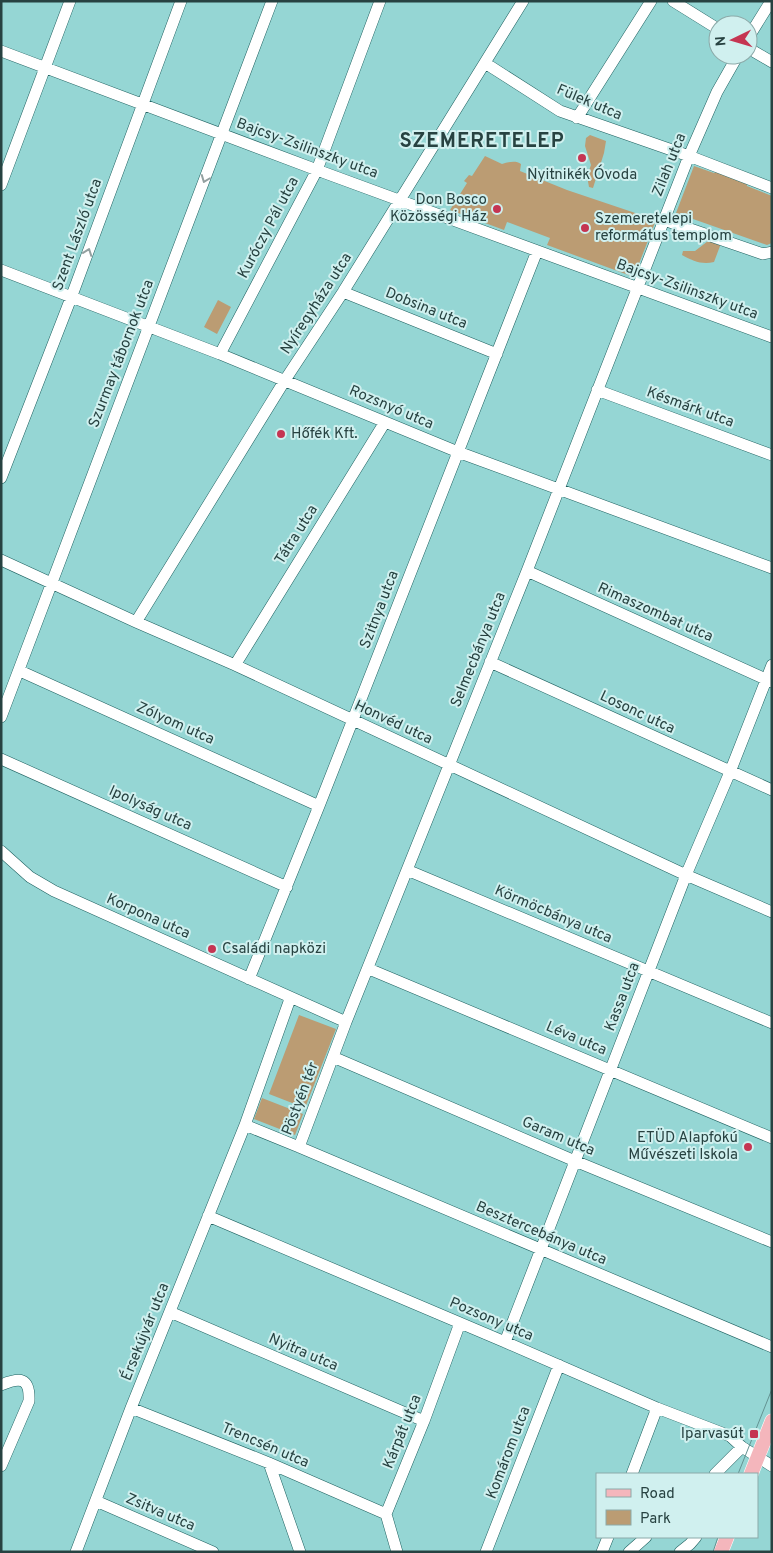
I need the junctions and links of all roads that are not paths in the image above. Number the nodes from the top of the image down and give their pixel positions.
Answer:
1 (70, 1) edge
2 (181, 1) edge
3 (272, 1) edge
4 (380, 1) edge
5 (523, 1) edge
6 (651, 1) edge
7 (673, 1) edge
8 (771, 1) edge
9 (758, 22) edge
10 (708, 23) edge
11 (1, 51) edge
12 (758, 54) edge
13 (772, 62) edge
14 (485, 63) junction
15 (732, 65) edge
16 (45, 68) junction
17 (142, 104) junction
18 (577, 118) junction
19 (222, 134) junction
20 (689, 156) junction
21 (316, 170) junction
22 (1, 185) edge
23 (772, 188) edge
24 (400, 200) junction
25 (664, 220) junction
26 (537, 251) junction
27 (772, 252) edge
28 (1, 270) edge
29 (638, 288) junction
30 (343, 292) junction
31 (71, 298) junction
32 (148, 327) junction
33 (772, 337) edge
34 (220, 354) junction
35 (497, 354) junction
36 (285, 380) junction
37 (597, 390) junction
38 (385, 422) junction
39 (458, 452) junction
40 (772, 455) edge
41 (1, 478) edge
42 (558, 489) junction
43 (1, 560) edge
44 (772, 568) edge
45 (527, 571) junction
46 (52, 583) junction
47 (136, 622) junction
48 (490, 662) junction
49 (235, 665) junction
50 (772, 665) edge
51 (20, 671) junction
52 (769, 681) edge
53 (1, 717) edge
54 (352, 720) junction
55 (1, 760) edge
56 (449, 765) junction
57 (730, 772) junction
58 (772, 790) edge
59 (319, 806) junction
60 (1, 851) edge
61 (407, 870) junction
62 (686, 874) junction
63 (287, 887) junction
64 (772, 912) edge
65 (369, 969) junction
66 (649, 972) junction
67 (249, 979) junction
68 (290, 998) junction
69 (346, 1022) junction
70 (772, 1023) edge
71 (333, 1057) junction
72 (610, 1070) junction
73 (245, 1125) junction
74 (772, 1138) edge
75 (298, 1147) junction
76 (575, 1161) junction
77 (208, 1216) junction
78 (772, 1242) edge
79 (540, 1250) junction
80 (170, 1312) junction
81 (460, 1323) junction
82 (505, 1342) junction
83 (772, 1347) edge
84 (559, 1365) junction
85 (1, 1384) edge
86 (131, 1408) junction
87 (656, 1408) junction
88 (424, 1421) junction
89 (772, 1421) edge
90 (742, 1447) junction
91 (758, 1457) junction
92 (269, 1464) junction
93 (1, 1466) edge
94 (772, 1466) edge
95 (632, 1473) edge
96 (716, 1473) edge
97 (751, 1473) edge
98 (96, 1501) junction
99 (386, 1514) junction
100 (608, 1538) edge
101 (645, 1538) edge
102 (695, 1538) edge
103 (727, 1538) edge
104 (76, 1552) edge
105 (213, 1552) edge
106 (300, 1552) edge
107 (397, 1552) edge
108 (486, 1552) edge
109 (602, 1552) edge
110 (629, 1552) edge
111 (680, 1552) edge
112 (721, 1552) edge

1 - 16 street
2 - 17 street, Szent László utca
3 - 19 street, Szurmay tábornok utca
4 - 21 street, Kuróczy Pál utca
5 - 14 street, Nyíregyháza utca
6 - 18 street
7 - 10 street
8 - 9 street
11 - 16 street, Bajcsy-Zsilinszky utca
12 - 13 street
14 - 18 street, Fülek utca
14 - 24 street, Nyíregyháza utca
15 - 20 street, Zilah utca
16 - 17 street, Bajcsy-Zsilinszky utca
16 - 22 street
17 - 19 street, Bajcsy-Zsilinszky utca
31 -> 17 street, Szent László utca
18 - 20 street, Fülek utca
19 - 21 street, Bajcsy-Zsilinszky utca
19 -> 32 street, Szurmay tábornok utca
20 - 23 street, Fülek utca
20 - 25 street, Zilah utca
21 - 24 street, Bajcsy-Zsilinszky utca
21 - 34 street, Kuróczy Pál utca
24 - 26 street, Bajcsy-Zsilinszky utca
24 - 30 street, Nyíregyháza utca
25 - 27 street
25 - 29 street, Zilah utca
26 - 29 street, Bajcsy-Zsilinszky utca
26 - 35 street, Szitnya utca
28 - 31 street, Rozsnyó utca
29 - 33 street, Bajcsy-Zsilinszky utca
29 - 37 street, Selmecbánya utca
30 - 35 street, Dobsina utca
30 - 36 street, Nyíregyháza utca
31 - 32 street, Rozsnyó utca
31 - 41 street, Szent László utca
32 - 34 street, Rozsnyó utca
32 - 46 street, Szurmay tábornok utca
34 - 36 street, Rozsnyó utca
35 - 39 street, Szitnya utca
36 - 38 street, Rozsnyó utca
36 - 47 street, Nyíregyháza utca
37 - 40 street, Késmárk utca
37 - 42 street, Selmecbánya utca
38 - 39 street, Rozsnyó utca
38 - 49 street, Tátra utca
39 - 42 street, Rozsnyó utca
39 - 54 street, Szitnya utca
42 - 44 street, Rozsnyó utca
42 - 45 street, Selmecbánya utca
43 - 46 street, Honvéd utca
45 - 48 street, Selmecbánya utca
45 - 52 street, Rimaszombat utca
46 - 47 street, Honvéd utca
46 - 51 street, Szurmay tábornok utca
47 - 49 street, Honvéd utca
48 - 56 street, Selmecbánya utca
48 - 57 street, Losonc utca
49 - 54 street, Honvéd utca
50 - 52 street, Kassa utca
51 - 53 street, Szurmay tábornok utca
51 - 59 street, Zólyom utca
52 - 57 street, Kassa utca
54 - 56 street, Honvéd utca
54 - 59 street, Szitnya utca
55 - 63 street, Ipolyság utca
56 - 61 street, Selmecbánya utca
56 - 62 street, Honvéd utca
57 - 58 street, Losonc utca
57 - 62 street, Kassa utca
59 - 63 street, Szitnya utca
60 - 67 street, Korpona utca
61 - 65 street, Selmecbánya utca
61 - 66 street, Körmöcbánya utca
62 - 64 street, Honvéd utca
62 - 66 street, Kassa utca
63 - 67 street, Szitnya utca
65 - 69 street, Selmecbánya utca
65 - 72 street, Léva utca
66 - 70 street, Körmöcbánya utca
66 - 72 street, Kassa utca
67 - 68 street, Korpona utca
68 - 69 street
68 - 73 street
69 - 71 street, Pöstyén tér
71 - 75 street, Pöstyén tér
71 - 76 street, Garam utca
72 - 74 street, Léva utca
72 - 76 street, Kassa utca
73 - 75 street, Pöstyén tér
73 - 77 street, Érsekújvár utca
75 - 79 street, Besztercebánya utca
76 - 78 street, Garam utca
76 - 79 street, Kassa utca
77 - 80 street, Érsekújvár utca
77 - 81 street, Pozsony utca
79 - 82 street, Kassa utca
79 - 83 street, Besztercebánya utca
80 - 86 street, Érsekújvár utca
80 - 88 street, Nyitra utca
81 - 82 street, Pozsony utca
81 - 88 street, Kárpát utca
82 - 84 street, Pozsony utca
84 - 87 street, Pozsony utca
84 - 108 street, Komárom utca
85 - 93 street
86 - 92 street, Trencsén utca
86 - 98 street, Érsekújvár utca
87 - 90 street, Pozsony utca
87 - 95 street
88 - 99 street, Kárpát utca
89 - 91 main road
90 - 91 street, Pozsony utca
90 - 96 street
91 - 94 street, Pozsony utca
91 - 97 main road
92 - 99 street, Trencsén utca
92 - 106 street
98 - 104 street, Érsekújvár utca
98 - 105 street, Zsitva utca
99 - 107 street
100 - 109 street
101 - 110 street
102 - 111 street
103 - 112 main road

